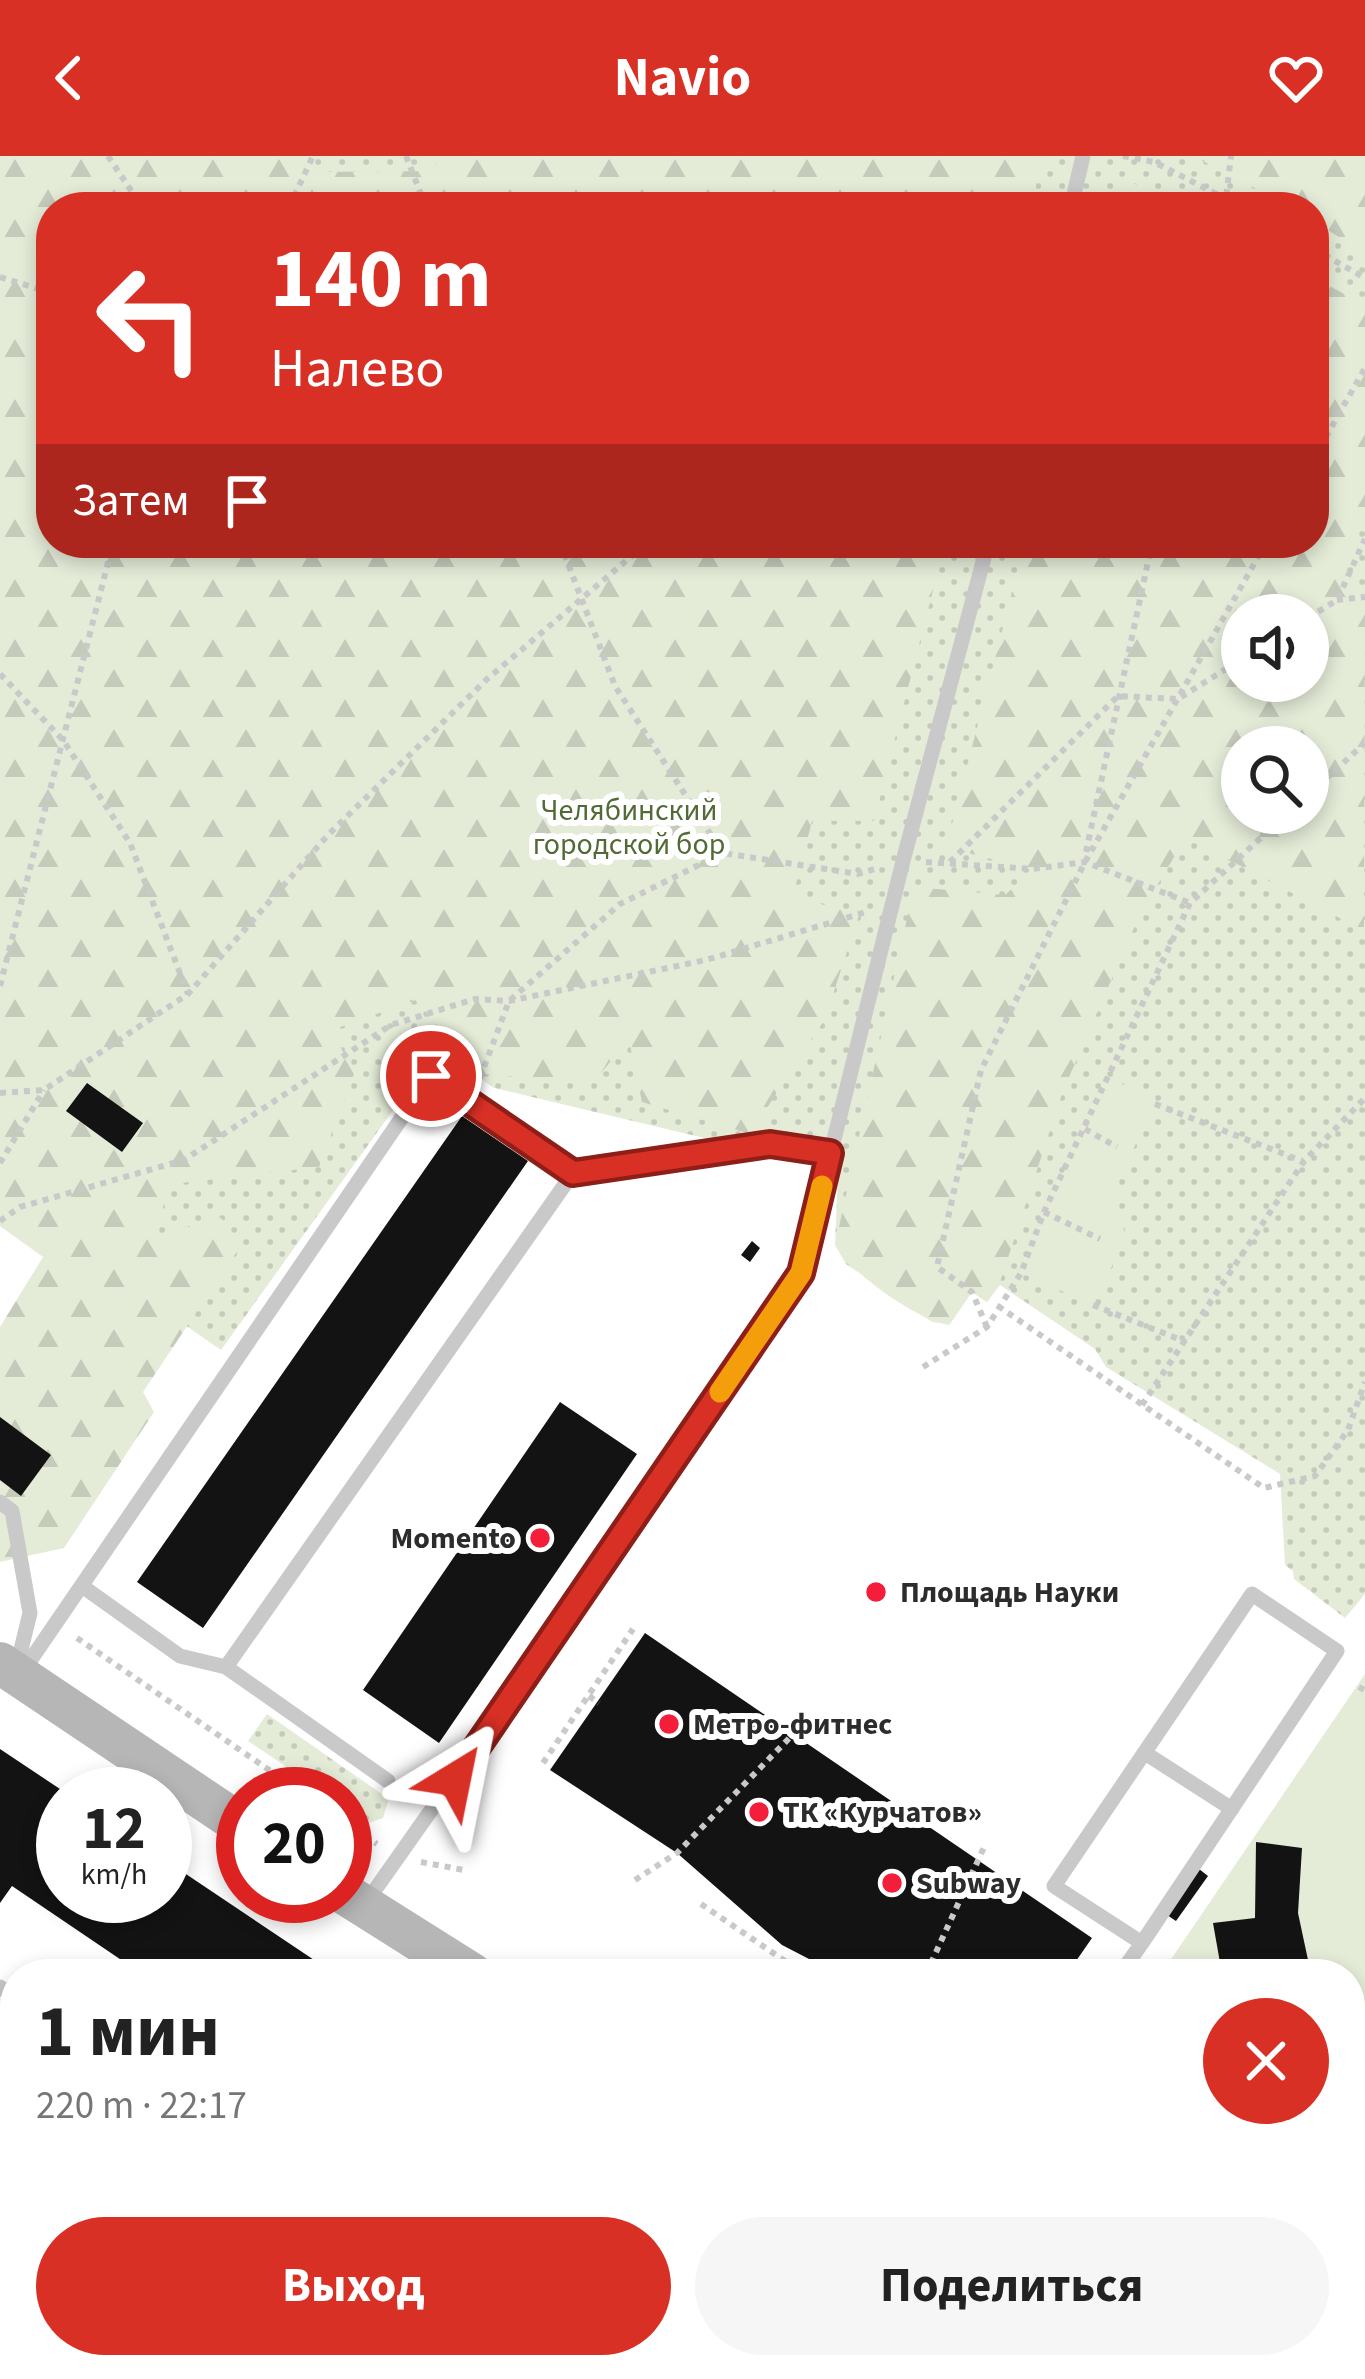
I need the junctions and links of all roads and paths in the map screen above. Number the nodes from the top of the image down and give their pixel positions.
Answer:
1 (108, 156) edge
2 (313, 156) edge
3 (406, 156) edge
4 (1083, 156) edge
5 (1123, 156) edge
6 (1231, 156) edge
7 (132, 192) edge
8 (297, 192) edge
9 (420, 192) edge
10 (1075, 192) edge
11 (1208, 192) edge
12 (1227, 192) edge
13 (1329, 258) edge
14 (0, 277) edge
15 (1365, 278) edge
16 (36, 288) edge
17 (1365, 368) edge
18 (1329, 432) edge
19 (1365, 539) edge
20 (108, 558) edge
21 (566, 558) edge
22 (630, 558) edge
23 (984, 558) edge
24 (1149, 558) edge
25 (1258, 558) edge
26 (1365, 597) edge
27 (582, 599) junction
28 (1337, 600) junction
29 (1329, 605) edge
30 (1221, 672) edge
31 (0, 674) edge
32 (1118, 696) junction
33 (1178, 699) junction
34 (63, 740) junction
35 (1365, 742) edge
36 (1329, 775) edge
37 (1265, 834) edge
38 (722, 853) junction
39 (903, 861) junction
40 (950, 862) junction
41 (1084, 862) junction
42 (894, 899) junction
43 (1190, 903) junction
44 (0, 986) edge
45 (188, 994) junction
46 (508, 1000) junction
47 (44, 1090) junction
48 (0, 1093) edge
49 (1365, 1098) edge
50 (1155, 1104) dead end
51 (474, 1105) junction
52 (1085, 1129) junction
53 (1117, 1147) dead end
54 (830, 1153) junction
55 (1304, 1161) junction
56 (0, 1163) edge
57 (573, 1173) junction
58 (1044, 1212) junction
59 (0, 1220) edge
60 (1100, 1239) dead end
61 (1093, 1305) dead end
62 (998, 1306) junction
63 (987, 1327) junction
64 (1186, 1342) junction
65 (923, 1367) dead end
66 (1365, 1382) edge
67 (1142, 1406) junction
68 (0, 1502) edge
69 (82, 1586) junction
70 (57, 1624) junction
71 (634, 1629) dead end
72 (226, 1667) junction
73 (12, 1671) edge
74 (1365, 1682) edge
75 (1360, 1691) dead end
76 (589, 1696) junction
77 (599, 1702) dead end
78 (806, 1721) dead end
79 (1144, 1753) junction
80 (543, 1763) dead end
81 (265, 1767) edge
82 (388, 1781) dead end
83 (216, 1808) edge
84 (1232, 1809) junction
85 (986, 1843) dead end
86 (372, 1876) edge
87 (635, 1880) dead end
88 (701, 1904) dead end
89 (372, 1911) edge
90 (1142, 1943) junction
91 (782, 1945) dead end
92 (774, 1953) junction
93 (448, 1959) edge
94 (783, 1959) edge
95 (933, 1959) edge
96 (1131, 1959) edge

1 - 7 path
2 - 8 path
3 - 9 path
4 - 10 lane
5 - 11 path
6 - 12 path
13 - 15 path
14 - 16 path
17 - 18 path
19 - 28 path
20 - 34 path
21 - 27 path
22 - 27 path
23 - 39 lane
24 - 32 path
25 - 33 path
26 - 28 path
27 - 38 path
27 - 45 path
28 - 29 path
30 - 33 path
31 - 34 path
32 - 33 path
32 - 40 path
32 - 41 path
33 - 41 path
34 - 44 path
34 - 45 path
35 - 36 path
37 - 43 path
38 - 39 path
38 - 46 path
39 - 40 path
39 - 42 lane
40 - 41 path
41 - 43 path
41 - 63 path
42 - 46 path
42 - 54 lane
43 - 52 path
45 - 47 path
46 - 51 path
46 - 59 path
47 - 48 path
47 - 56 path
49 - 55 path
50 - 55 path
51 - 57 lane
51 - 69 lane
52 - 53 path
52 - 58 path
54 - 57 lane
54 - 86 lane
55 - 64 path
57 - 72 lane
58 - 60 path
58 - 62 path
61 - 64 path
62 - 63 path
62 - 67 path
63 - 65 path
64 - 67 path
66 - 67 path
68 - 73 lane
69 - 70 lane
69 - 72 lane
70 - 73 lane
70 - 81 path
71 - 76 path
72 - 82 lane
73 - 83 main road
74 - 75 path
76 - 77 path
76 - 80 path
78 - 87 path
79 - 84 lane
79 - 84 lane
79 - 90 lane
84 - 90 lane
85 - 95 path
88 - 92 path
89 - 93 main road
90 - 96 lane
91 - 92 path
92 - 94 path

